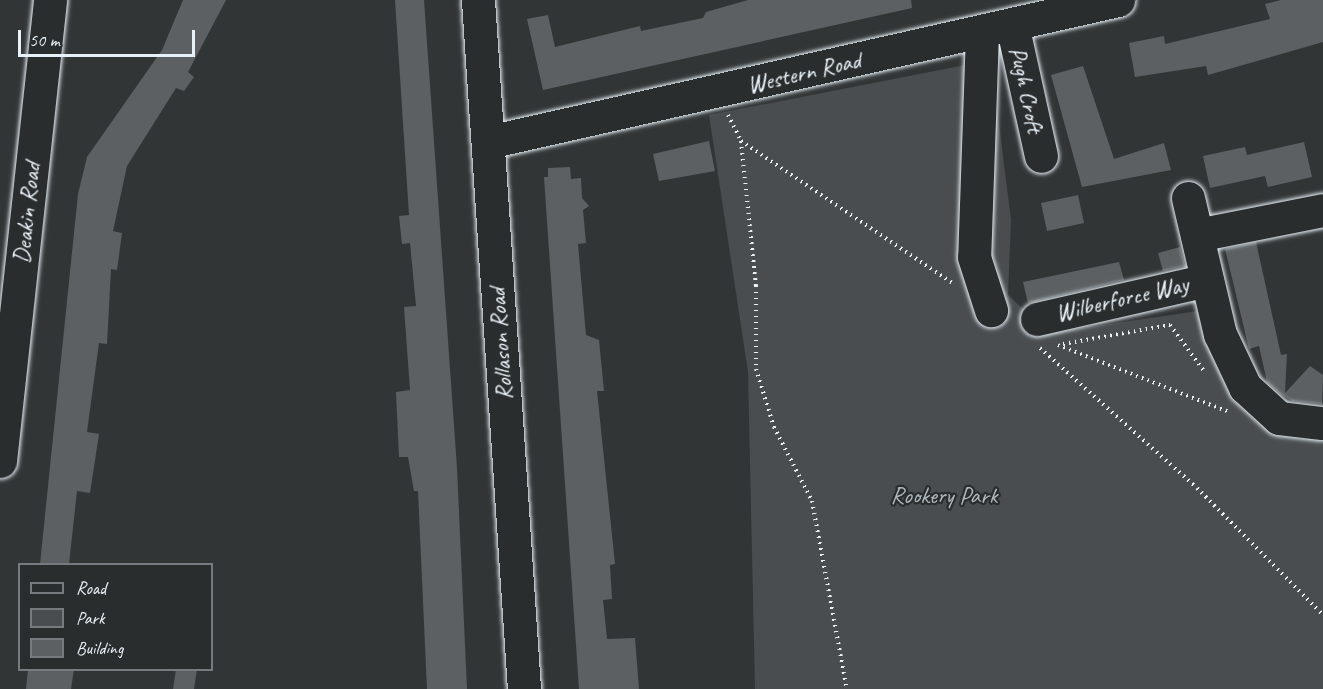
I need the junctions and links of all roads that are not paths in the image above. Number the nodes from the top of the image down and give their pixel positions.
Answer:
1 (50, 0) edge
2 (478, 0) edge
3 (1118, 0) edge
4 (997, 28) junction
5 (488, 142) junction
6 (1041, 156) dead end
7 (1188, 198) dead end
8 (1323, 210) edge
9 (1197, 235) junction
10 (1208, 280) junction
11 (991, 310) road end
12 (1037, 336) road end
13 (1320, 423) dead end
14 (0, 461) edge
15 (524, 689) edge

1 - 14 street, Deakin Road
2 - 5 street, Rollason Road
3 - 4 street, Western Road
4 - 5 street, Western Road
4 - 6 street, Pugh Croft
4 - 11 street
5 - 15 street, Rollason Road
7 - 9 street, Wilberforce Way
8 - 9 street
9 - 10 street, Wilberforce Way
10 - 12 street, Wilberforce Way
10 - 13 street, Wilberforce Way

